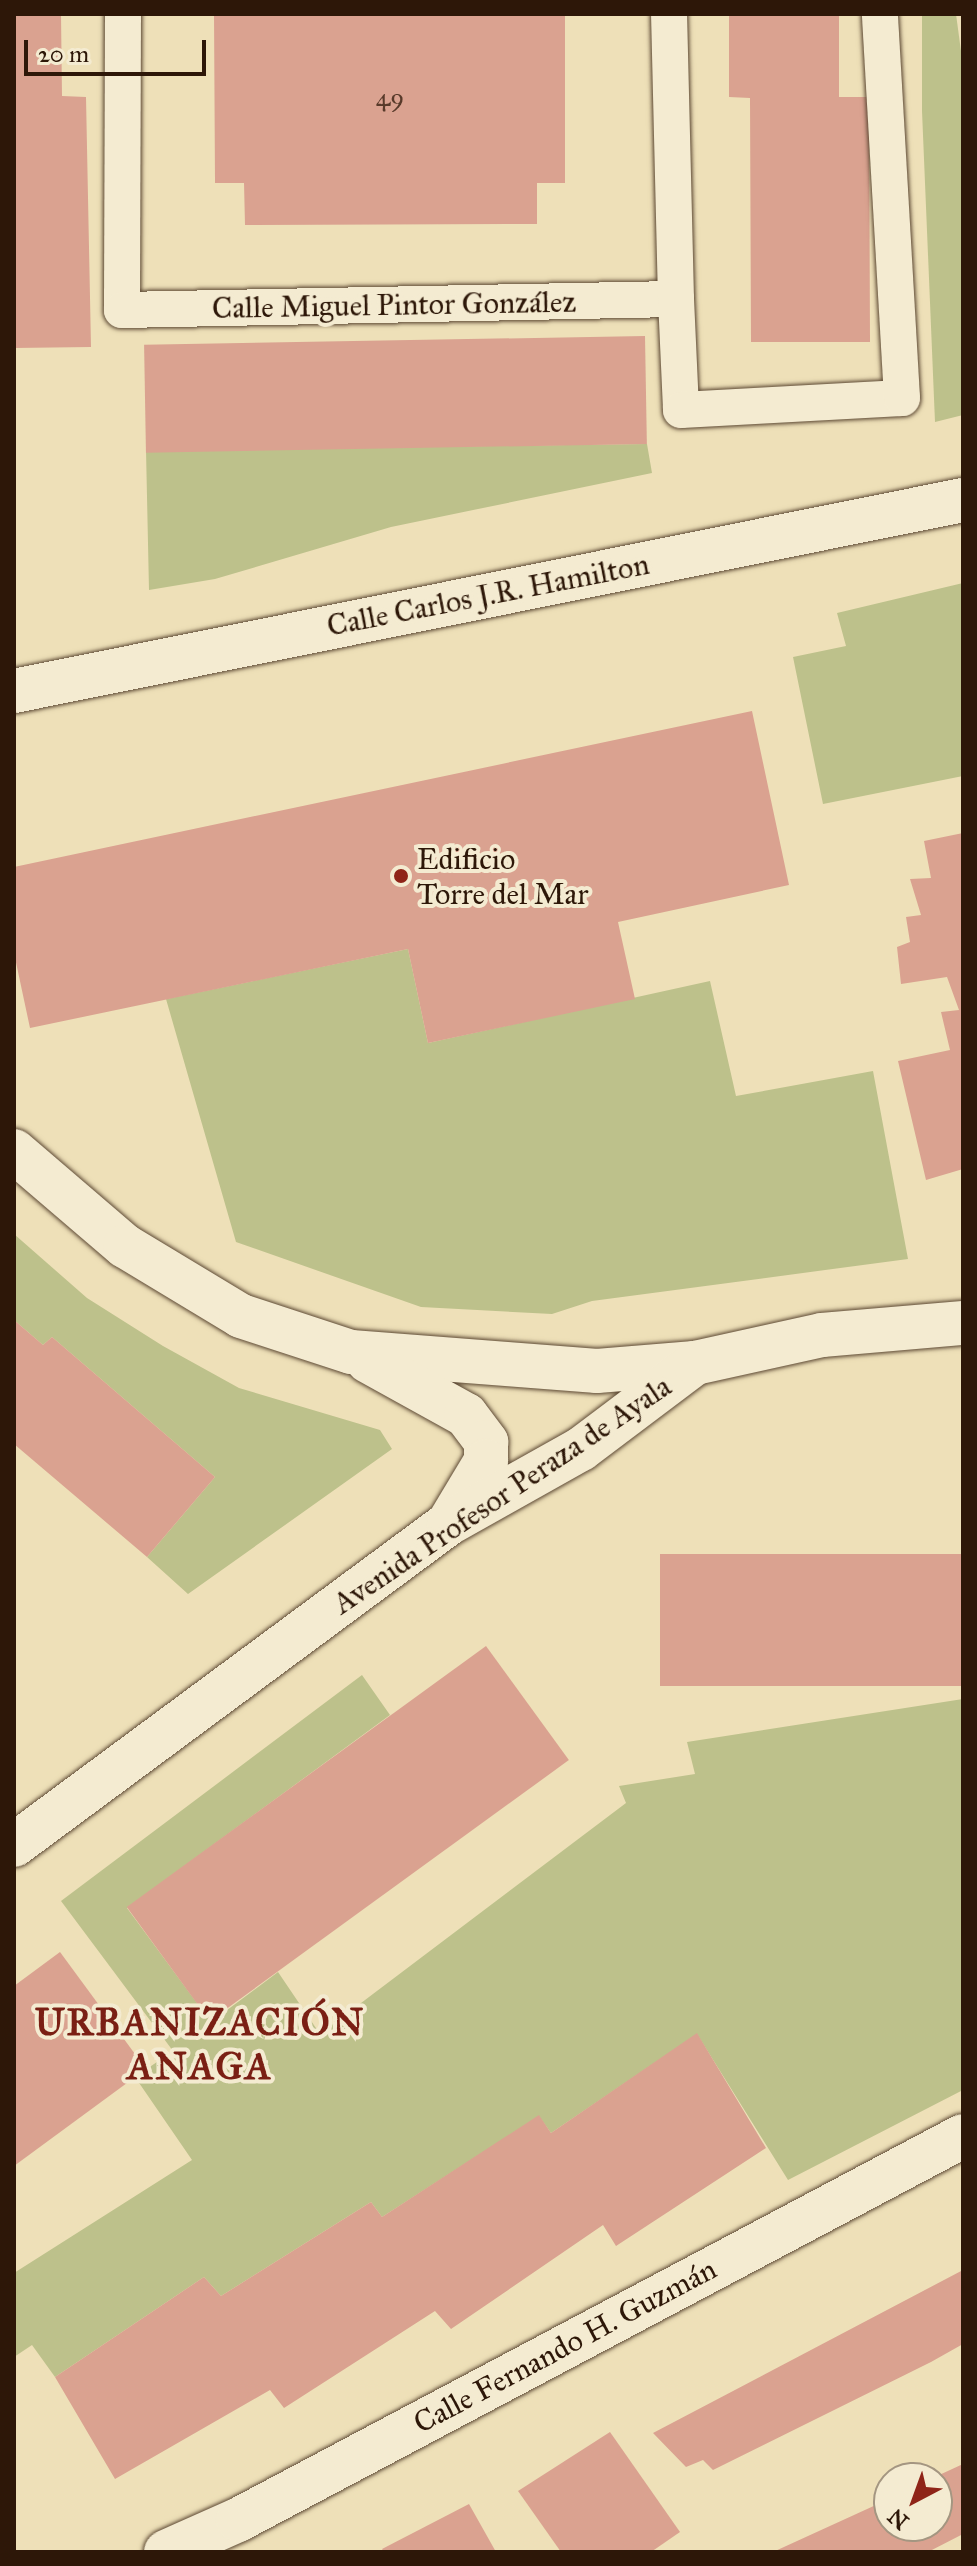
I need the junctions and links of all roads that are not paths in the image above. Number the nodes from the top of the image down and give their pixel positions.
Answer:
1 (123, 14) edge
2 (669, 14) edge
3 (880, 14) edge
4 (676, 299) junction
5 (963, 500) edge
6 (14, 691) edge
7 (14, 1151) edge
8 (963, 1323) edge
9 (351, 1352) junction
10 (695, 1363) junction
11 (449, 1523) junction
12 (14, 1845) edge
13 (963, 2136) edge
14 (166, 2552) edge

1 - 4 lane, Calle Miguel Pintor González
2 - 4 lane
3 - 4 lane
5 - 6 street, Calle Carlos J.R. Hamilton
7 - 9 street
8 - 10 street, Avenida Profesor Peraza de Ayala
9 - 10 street
9 - 11 street
10 - 11 street, Avenida Profesor Peraza de Ayala
11 - 12 street, Avenida Profesor Peraza de Ayala
13 - 14 street, Calle Fernando H. Guzmán

